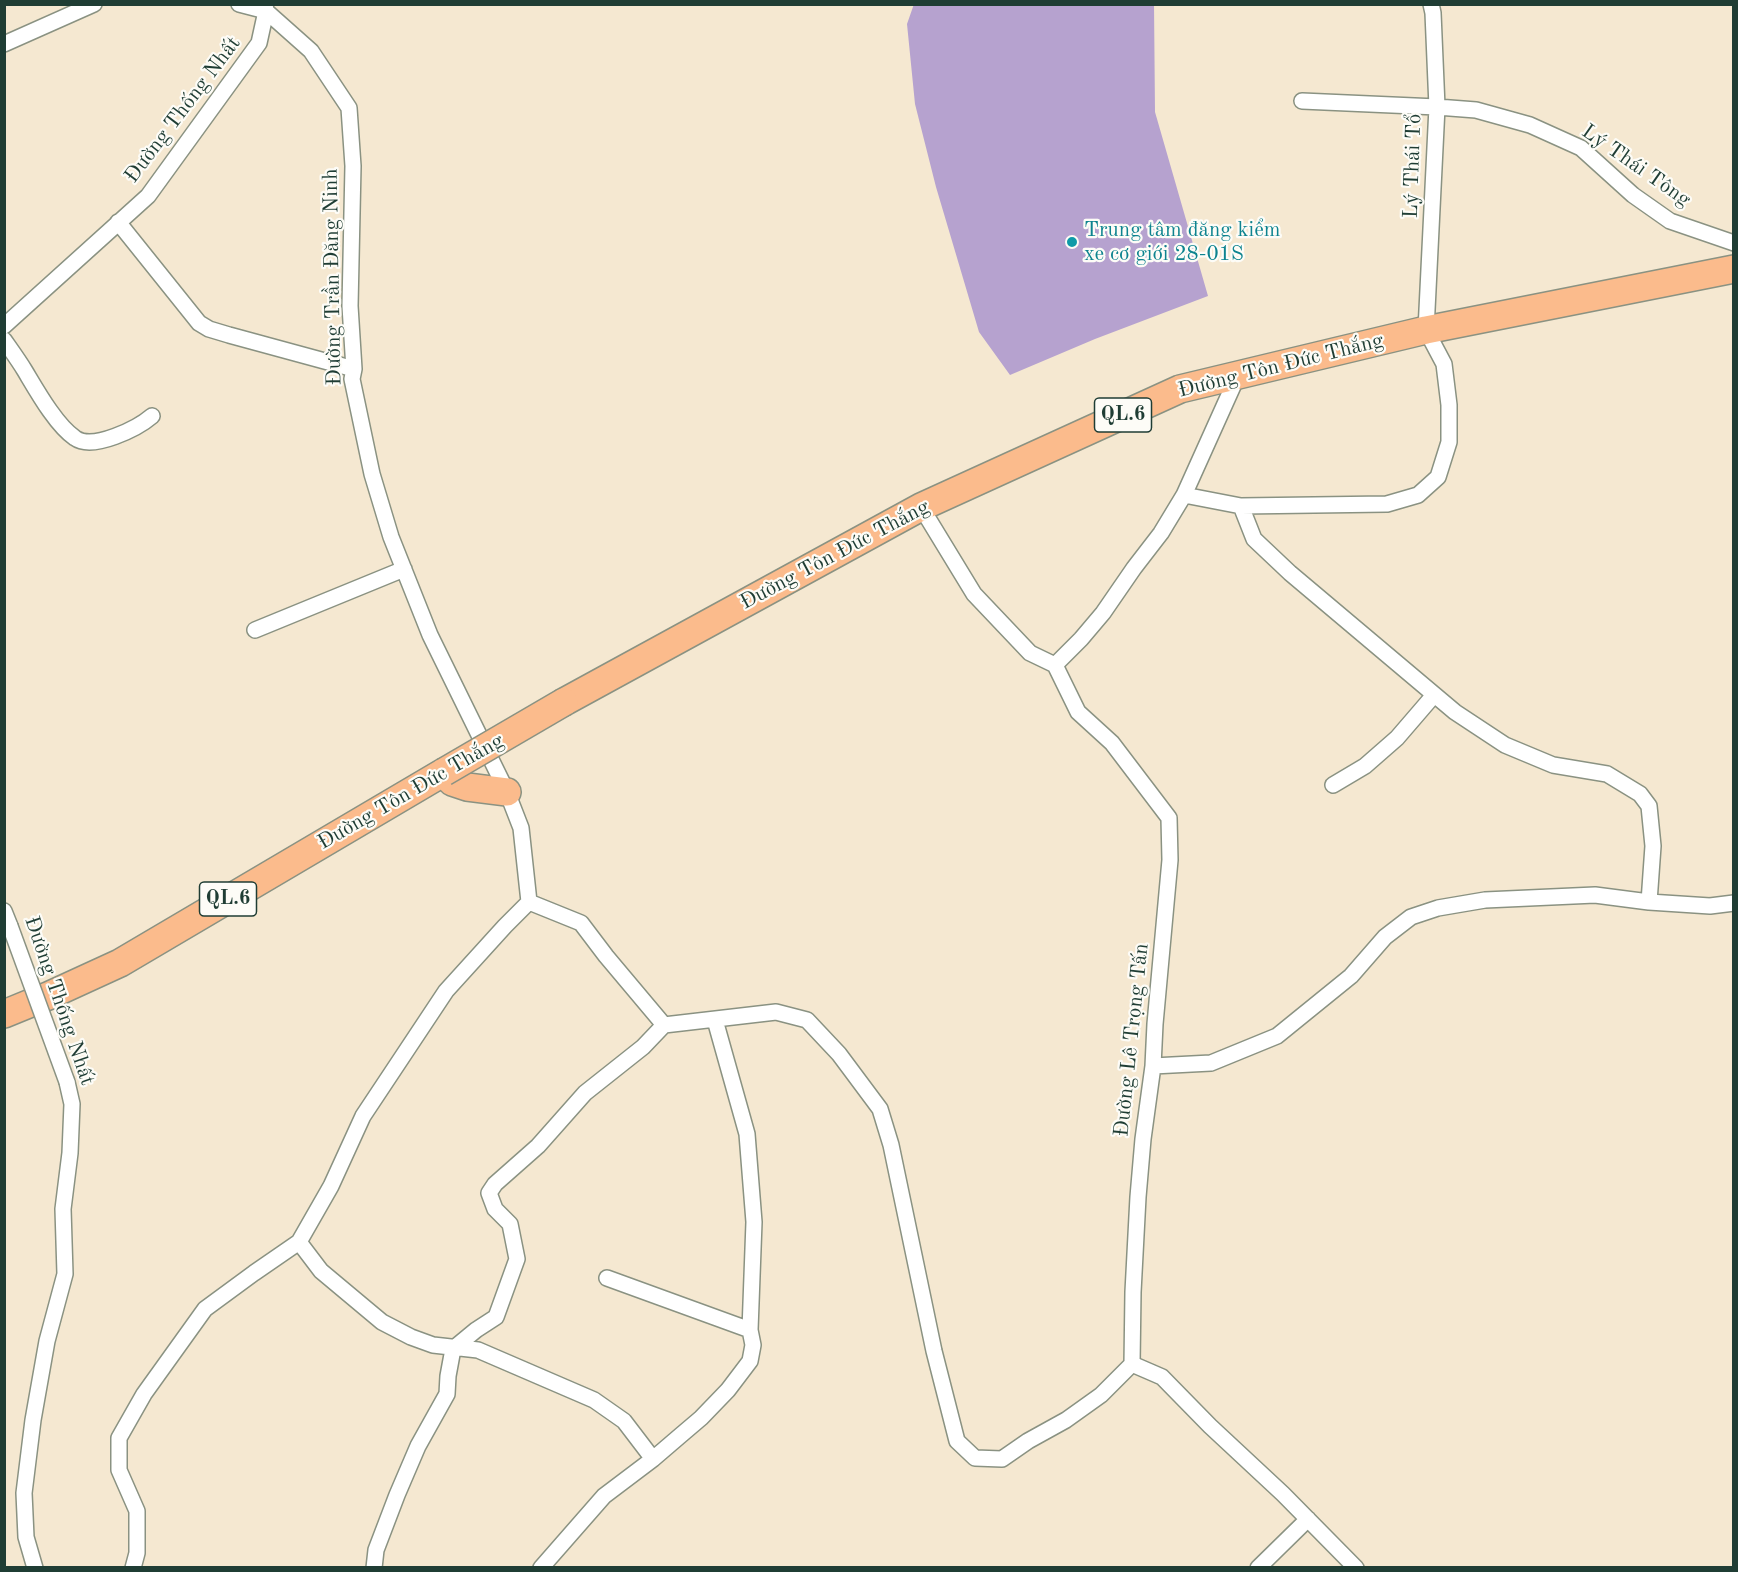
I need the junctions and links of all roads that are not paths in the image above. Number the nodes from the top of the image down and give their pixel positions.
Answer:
1 (94, 4) edge
2 (239, 4) edge
3 (1431, 4) edge
4 (265, 8) edge
5 (4, 44) edge
6 (1302, 101) dead end
7 (1437, 107) junction
8 (118, 222) junction
9 (1734, 243) edge
10 (1734, 269) edge
11 (4, 326) edge
12 (1426, 330) junction
13 (4, 340) edge
14 (354, 369) junction
15 (1238, 375) junction
16 (152, 416) dead end
17 (1184, 495) junction
18 (1241, 506) junction
19 (921, 507) junction
20 (404, 569) junction
21 (255, 630) dead end
22 (1055, 665) junction
23 (1434, 695) junction
24 (444, 772) junction
25 (1333, 786) dead end
26 (507, 792) junction
27 (529, 902) junction
28 (1649, 902) junction
29 (1734, 903) edge
30 (7, 918) edge
31 (4, 1014) edge
32 (715, 1020) junction
33 (664, 1025) junction
34 (1153, 1066) junction
35 (298, 1242) junction
36 (607, 1278) dead end
37 (750, 1330) junction
38 (453, 1349) junction
39 (1132, 1364) junction
40 (653, 1459) junction
41 (1308, 1519) junction
42 (35, 1568) edge
43 (133, 1568) edge
44 (374, 1568) edge
45 (542, 1568) edge
46 (1258, 1568) edge
47 (1356, 1568) edge

1 - 5 street
2 - 4 street, Đường Trần Đăng Ninh
3 - 7 street, Lý Thái Tổ
4 - 8 street, Đường Thống Nhất
4 - 14 street, Đường Trần Đăng Ninh
6 - 7 street, Lý Thái Tông
7 - 9 street, Lý Thái Tông
7 - 12 street, Lý Thái Tổ
8 - 11 street, Đường Thống Nhất
8 - 14 street
10 - 12 highway, Đường Tôn Đức Thắng / QL.6
12 - 15 highway, Đường Tôn Đức Thắng / QL.6
12 - 18 street
13 - 16 street
14 - 20 street, Đường Trần Đăng Ninh
15 - 17 street
15 - 19 highway, Đường Tôn Đức Thắng / QL.6
17 - 18 street
17 - 22 street
18 - 23 street
19 - 22 street
19 - 24 highway, Đường Tôn Đức Thắng / QL.6, bridge
20 - 21 street
20 - 26 street, Đường Trần Đăng Ninh
22 - 34 street, Đường Lê Trọng Tấn
23 - 25 street
23 - 28 street
24 - 26 highway
24 - 31 highway, Đường Tôn Đức Thắng / QL.6
26 - 27 street, Đường Trần Đăng Ninh
27 - 33 street
27 - 35 street
28 - 29 street
28 - 34 street
30 - 42 street, Đường Thống Nhất, bridge
32 - 33 street
32 - 37 street
32 - 39 street
33 - 38 street
34 - 39 street, Đường Lê Trọng Tấn
35 - 38 street
35 - 43 street
36 - 37 street
37 - 40 street
38 - 40 street
38 - 44 street
39 - 41 street
40 - 45 street
41 - 46 street
41 - 47 street

